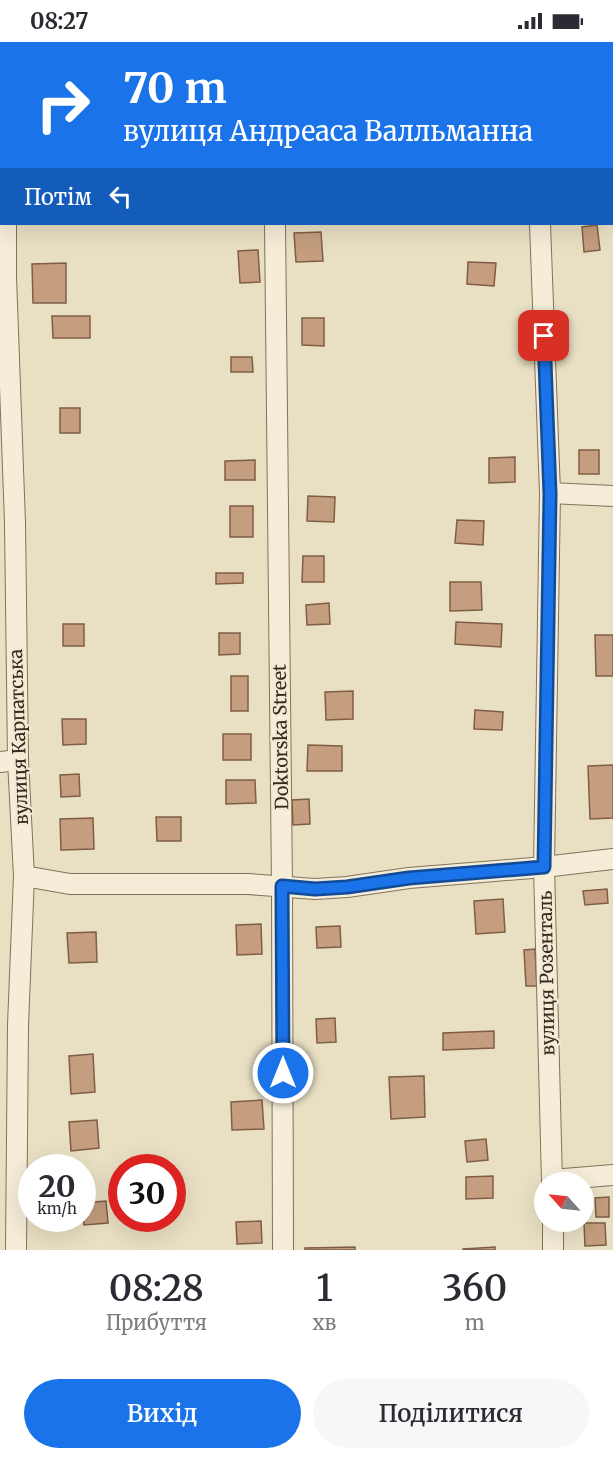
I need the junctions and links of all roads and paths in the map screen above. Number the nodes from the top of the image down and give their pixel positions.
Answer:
1 (6, 225) edge
2 (275, 225) edge
3 (540, 225) edge
4 (3, 277) edge
5 (550, 494) junction
6 (613, 496) edge
7 (7, 523) edge
8 (9, 761) edge
9 (613, 859) edge
10 (544, 867) junction
11 (24, 876) junction
12 (282, 886) junction
13 (9, 1025) edge
14 (552, 1172) edge
15 (613, 1175) edge
16 (594, 1177) edge
17 (553, 1232) edge
18 (10, 1244) edge
19 (283, 1250) edge
20 (553, 1250) edge

1 - 4 street, вулиця Карпатська
2 - 12 street, Doktorska Street
3 - 5 street, вулиця Розенталь
4 - 7 street, вулиця Карпатська
5 - 6 street
5 - 10 street, вулиця Розенталь
7 - 8 street, вулиця Карпатська
8 - 11 street, вулиця Карпатська
9 - 10 street
10 - 12 street
10 - 14 street, вулиця Розенталь
11 - 12 street
11 - 13 street, вулиця Карпатська
12 - 19 street, Doktorska Street
13 - 18 street, вулиця Карпатська
15 - 16 street
17 - 20 street

